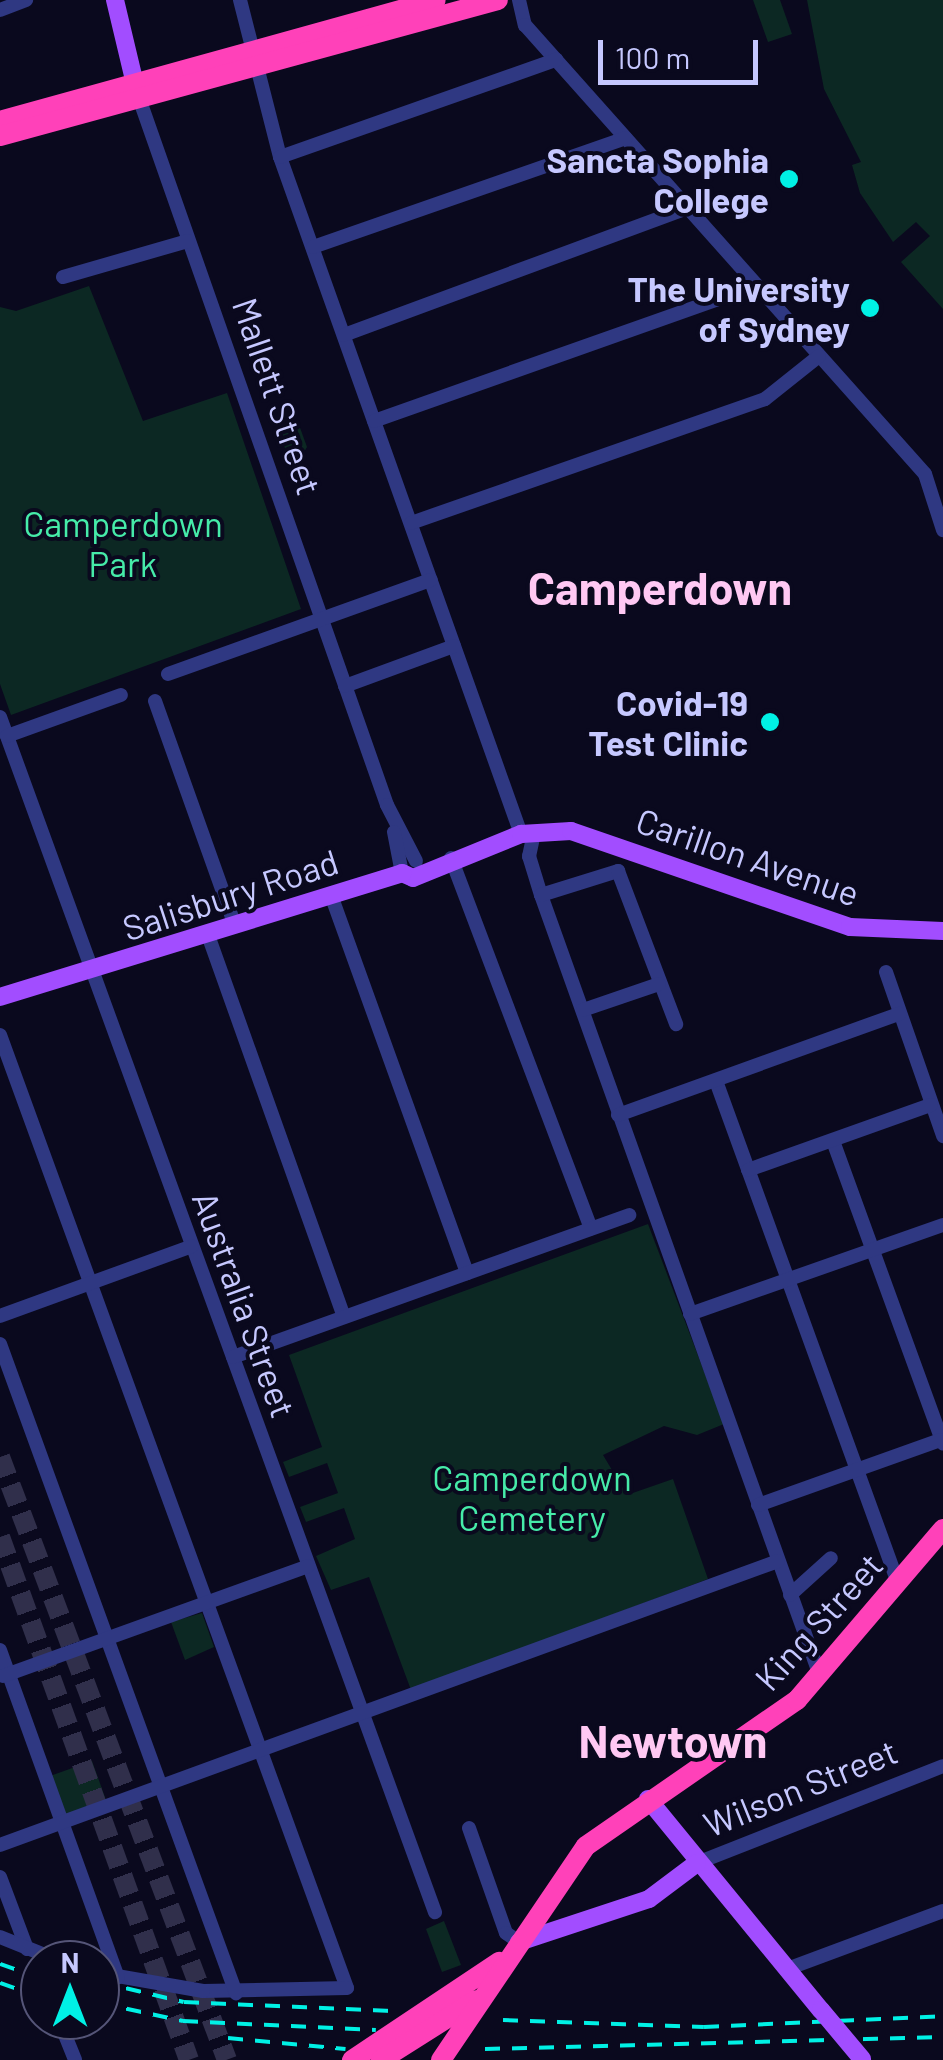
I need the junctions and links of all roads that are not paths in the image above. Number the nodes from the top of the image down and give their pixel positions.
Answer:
1 (26, 0) edge
2 (115, 0) edge
3 (240, 0) edge
4 (434, 0) edge
5 (498, 0) edge
6 (519, 0) edge
7 (0, 10) edge
8 (255, 59) junction
9 (556, 60) junction
10 (137, 91) junction
11 (0, 120) edge
12 (0, 136) edge
13 (626, 138) junction
14 (280, 157) junction
15 (688, 208) junction
16 (188, 241) junction
17 (312, 247) junction
18 (63, 277) dead end
19 (757, 286) junction
20 (344, 335) junction
21 (819, 356) junction
22 (374, 420) junction
23 (411, 522) junction
24 (943, 530) edge
25 (431, 580) junction
26 (323, 620) junction
27 (454, 646) junction
28 (168, 674) dead end
29 (346, 686) junction
30 (121, 695) dead end
31 (155, 701) dead end
32 (0, 716) edge
33 (7, 736) junction
34 (528, 834) junction
35 (451, 858) junction
36 (410, 868) junction
37 (331, 895) junction
38 (540, 896) junction
39 (236, 926) junction
40 (943, 931) edge
41 (208, 935) junction
42 (886, 972) dead end
43 (85, 975) junction
44 (659, 984) junction
45 (0, 1001) edge
46 (583, 1010) junction
47 (899, 1014) junction
48 (676, 1024) dead end
49 (0, 1035) edge
50 (716, 1081) junction
51 (931, 1105) junction
52 (618, 1115) junction
53 (943, 1136) edge
54 (833, 1141) junction
55 (748, 1170) junction
56 (629, 1215) dead end
57 (943, 1224) edge
58 (591, 1228) junction
59 (192, 1246) junction
60 (874, 1249) junction
61 (467, 1273) junction
62 (788, 1280) junction
63 (90, 1283) junction
64 (690, 1314) junction
65 (0, 1316) edge
66 (344, 1317) junction
67 (0, 1344) edge
68 (233, 1356) junction
69 (942, 1442) edge
70 (857, 1470) junction
71 (758, 1505) junction
72 (943, 1529) edge
73 (830, 1558) dead end
74 (778, 1561) junction
75 (308, 1566) junction
76 (898, 1583) junction
77 (790, 1595) junction
78 (206, 1602) junction
79 (107, 1638) junction
80 (0, 1650) edge
81 (4, 1675) edge
82 (820, 1676) junction
83 (362, 1714) junction
84 (261, 1750) junction
85 (943, 1766) edge
86 (161, 1787) junction
87 (648, 1799) junction
88 (62, 1823) junction
89 (468, 1828) dead end
90 (0, 1845) edge
91 (697, 1864) junction
92 (0, 1876) edge
93 (716, 1885) junction
94 (649, 1898) junction
95 (435, 1912) dead end
96 (943, 1912) edge
97 (24, 1940) edge
98 (105, 1940) edge
99 (517, 1945) junction
100 (786, 1969) junction
101 (120, 1977) edge
102 (236, 1993) junction
103 (484, 1995) junction
104 (436, 2009) junction
105 (425, 2036) junction
106 (352, 2060) edge
107 (381, 2060) edge
108 (421, 2060) edge
109 (442, 2060) edge
110 (863, 2060) edge

1 - 7 street
2 - 10 main road, Mallett Street
3 - 8 street
4 - 8 highway
5 - 8 highway
6 - 9 street
8 - 10 highway
8 - 14 street
9 - 13 street
9 - 14 street
10 - 11 highway
10 - 12 highway
10 - 16 street, Mallett Street
13 - 15 street
13 - 17 street
14 - 17 street
15 - 19 street
15 - 20 street
16 - 18 street
16 - 26 street, Mallett Street
17 - 20 street
19 - 21 street
19 - 22 street
20 - 22 street
21 - 23 street
21 - 24 street
22 - 23 street
23 - 25 street
25 - 26 street
25 - 27 street
26 - 28 street
26 - 29 street, Mallett Street
27 - 29 street
27 - 34 street
29 - 36 street, Mallett Street
30 - 33 street
31 - 39 street
32 - 33 street, Australia Street
33 - 43 street, Australia Street
34 - 35 main road, Salisbury Road
34 - 38 street
34 - 40 main road, Carillon Avenue
35 - 36 main road, Salisbury Road
35 - 58 street
36 - 37 main road, Salisbury Road
37 - 39 main road, Salisbury Road
37 - 61 street
38 - 44 street
38 - 46 street
39 - 41 main road, Salisbury Road
41 - 43 main road, Salisbury Road
41 - 66 street
42 - 47 street
43 - 45 main road, Salisbury Road
43 - 59 street, Australia Street
44 - 46 street
44 - 48 street
46 - 52 street
47 - 50 street
47 - 51 street
49 - 63 street
50 - 52 street
50 - 55 street
51 - 53 street
51 - 54 street
52 - 64 street
54 - 55 street
54 - 60 street
55 - 62 street
56 - 58 street
57 - 60 street
58 - 61 street
59 - 63 street
59 - 68 street, Australia Street
60 - 62 street
60 - 69 street
61 - 66 street
62 - 64 street
62 - 70 street
63 - 65 street
63 - 78 street
64 - 71 street
66 - 68 street
67 - 79 street
68 - 75 street, Australia Street
69 - 70 street
70 - 71 street
70 - 76 street
71 - 74 street
72 - 76 highway, King Street
73 - 77 street
74 - 77 street
74 - 83 street
75 - 78 street
75 - 83 street, Australia Street
76 - 82 highway, King Street
77 - 82 street
78 - 79 street
78 - 84 street
79 - 81 street
79 - 86 street
80 - 81 street
81 - 88 street
82 - 87 highway, King Street
83 - 84 street
83 - 95 street, Australia Street
84 - 86 street
84 - 102 street
85 - 91 street, Wilson Street
86 - 88 street
86 - 102 street
87 - 91 main road
87 - 99 highway, King Street
88 - 90 street
88 - 98 street
89 - 99 street
91 - 93 main road
91 - 94 main road, Wilson Street
92 - 97 street
93 - 94 main road
93 - 100 main road
94 - 99 main road, Wilson Street
96 - 100 street
99 - 103 highway, King Street
99 - 104 highway, King Street
100 - 110 main road, bridge
101 - 102 street
103 - 105 highway
103 - 109 highway, King Street
104 - 105 highway
104 - 106 highway, King Street
105 - 107 highway
105 - 108 highway

